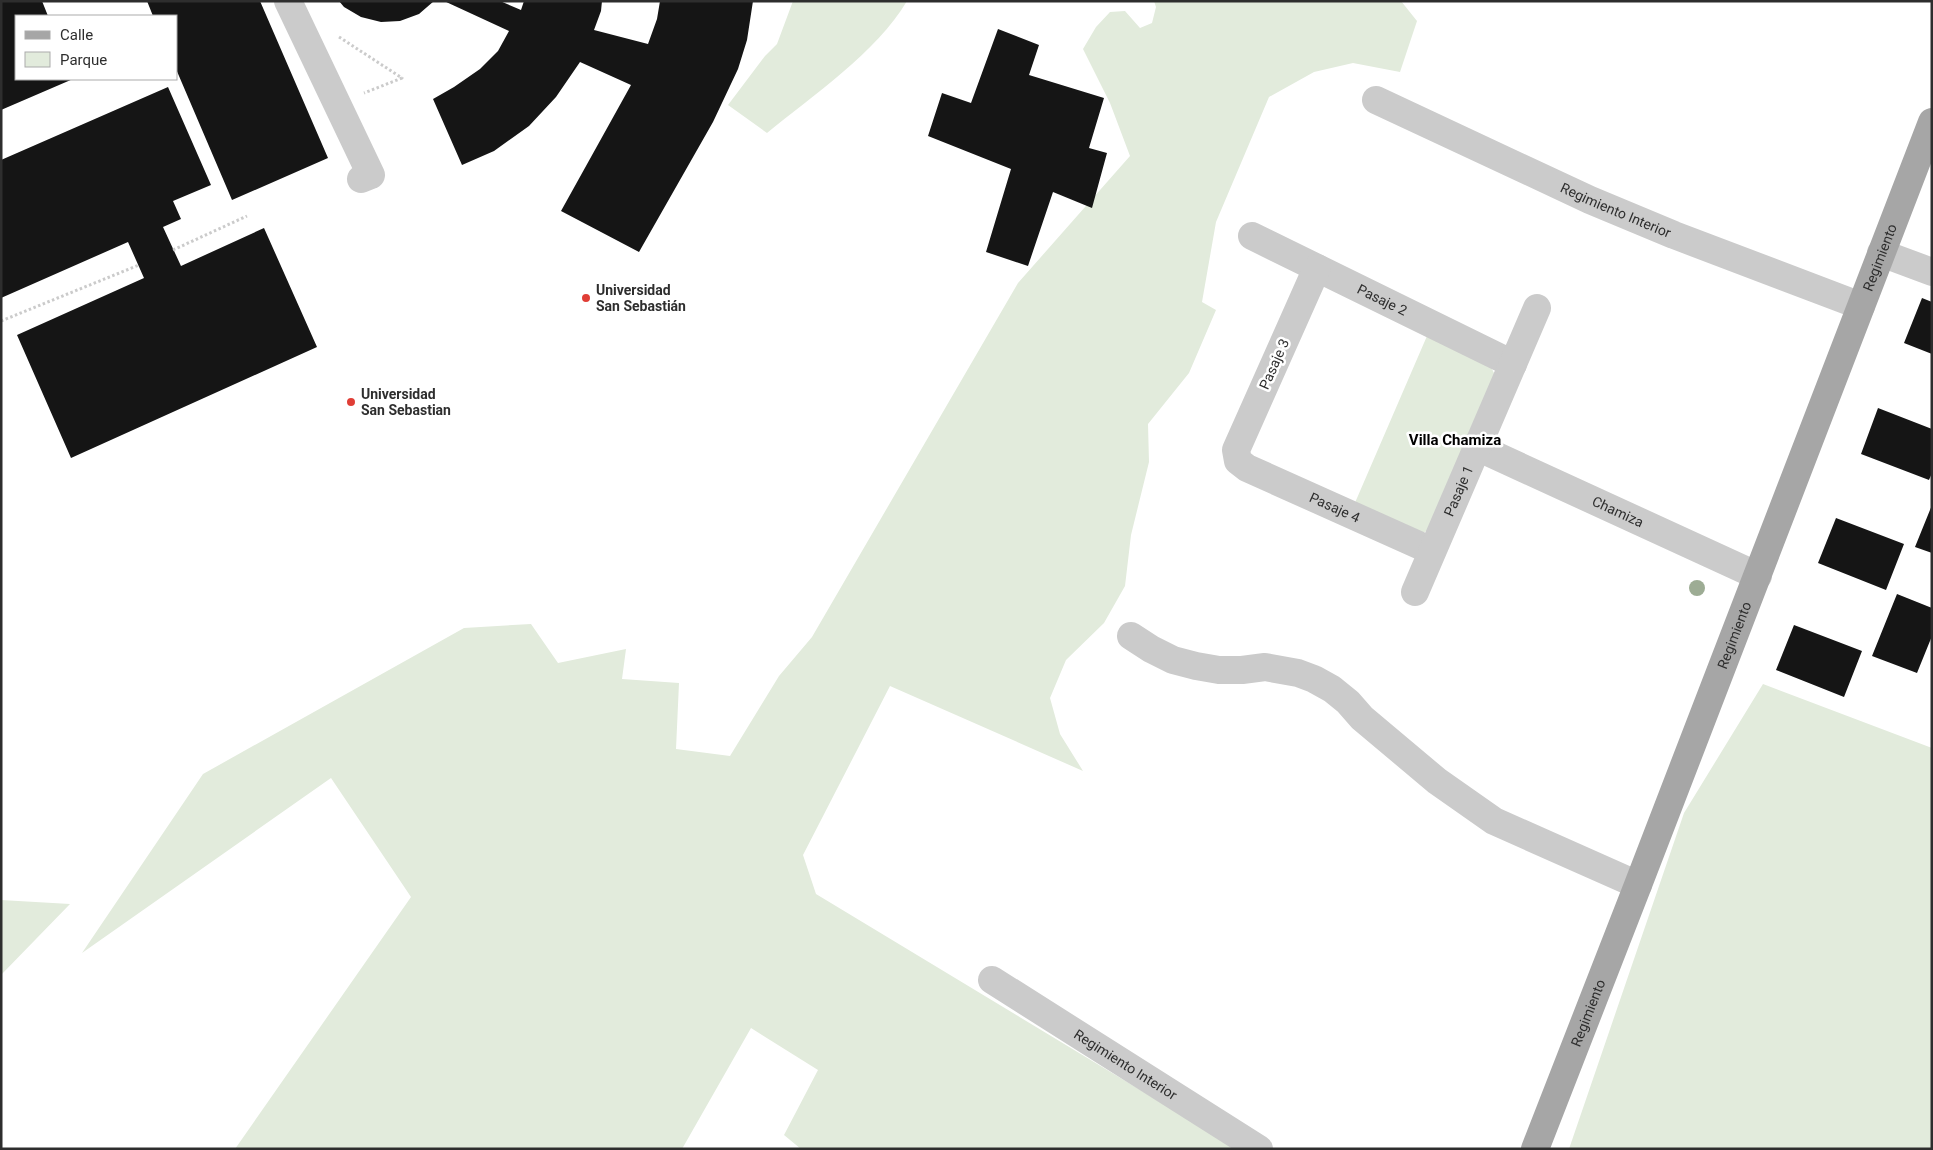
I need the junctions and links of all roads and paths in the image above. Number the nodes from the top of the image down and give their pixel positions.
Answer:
1 (288, 1) edge
2 (337, 35) dead end
3 (1376, 100) dead end
4 (336, 105) junction
5 (1932, 122) edge
6 (361, 179) dead end
7 (247, 216) dead end
8 (1252, 236) dead end
9 (174, 250) dead end
10 (1882, 253) junction
11 (139, 265) dead end
12 (1317, 268) junction
13 (1932, 272) edge
14 (1861, 306) junction
15 (1538, 308) dead end
16 (1, 321) edge
17 (1513, 364) junction
18 (1477, 447) junction
19 (1238, 461) joint
20 (1432, 551) junction
21 (1758, 576) junction
22 (1415, 592) dead end
23 (1131, 636) dead end
24 (1638, 885) junction
25 (992, 980) dead end
26 (1258, 1149) edge
27 (1535, 1149) edge

1 - 4 street
2 - 4 path
3 - 14 street, Regimiento Interior
4 - 6 street
5 - 10 main road, Regimiento
7 - 9 path
8 - 12 street, Pasaje 2
10 - 13 street
10 - 14 main road, Regimiento
11 - 16 path
12 - 17 street, Pasaje 2
12 - 19 street, Pasaje 3
14 - 21 main road, Regimiento
15 - 17 street, Pasaje 1
17 - 18 street, Pasaje 1
18 - 20 street, Pasaje 1
18 - 21 street, Chamiza
19 - 20 street, Pasaje 4
20 - 22 street, Pasaje 1
21 - 24 main road, Regimiento
23 - 24 street
24 - 27 main road, Regimiento
25 - 26 street, Regimiento Interior

